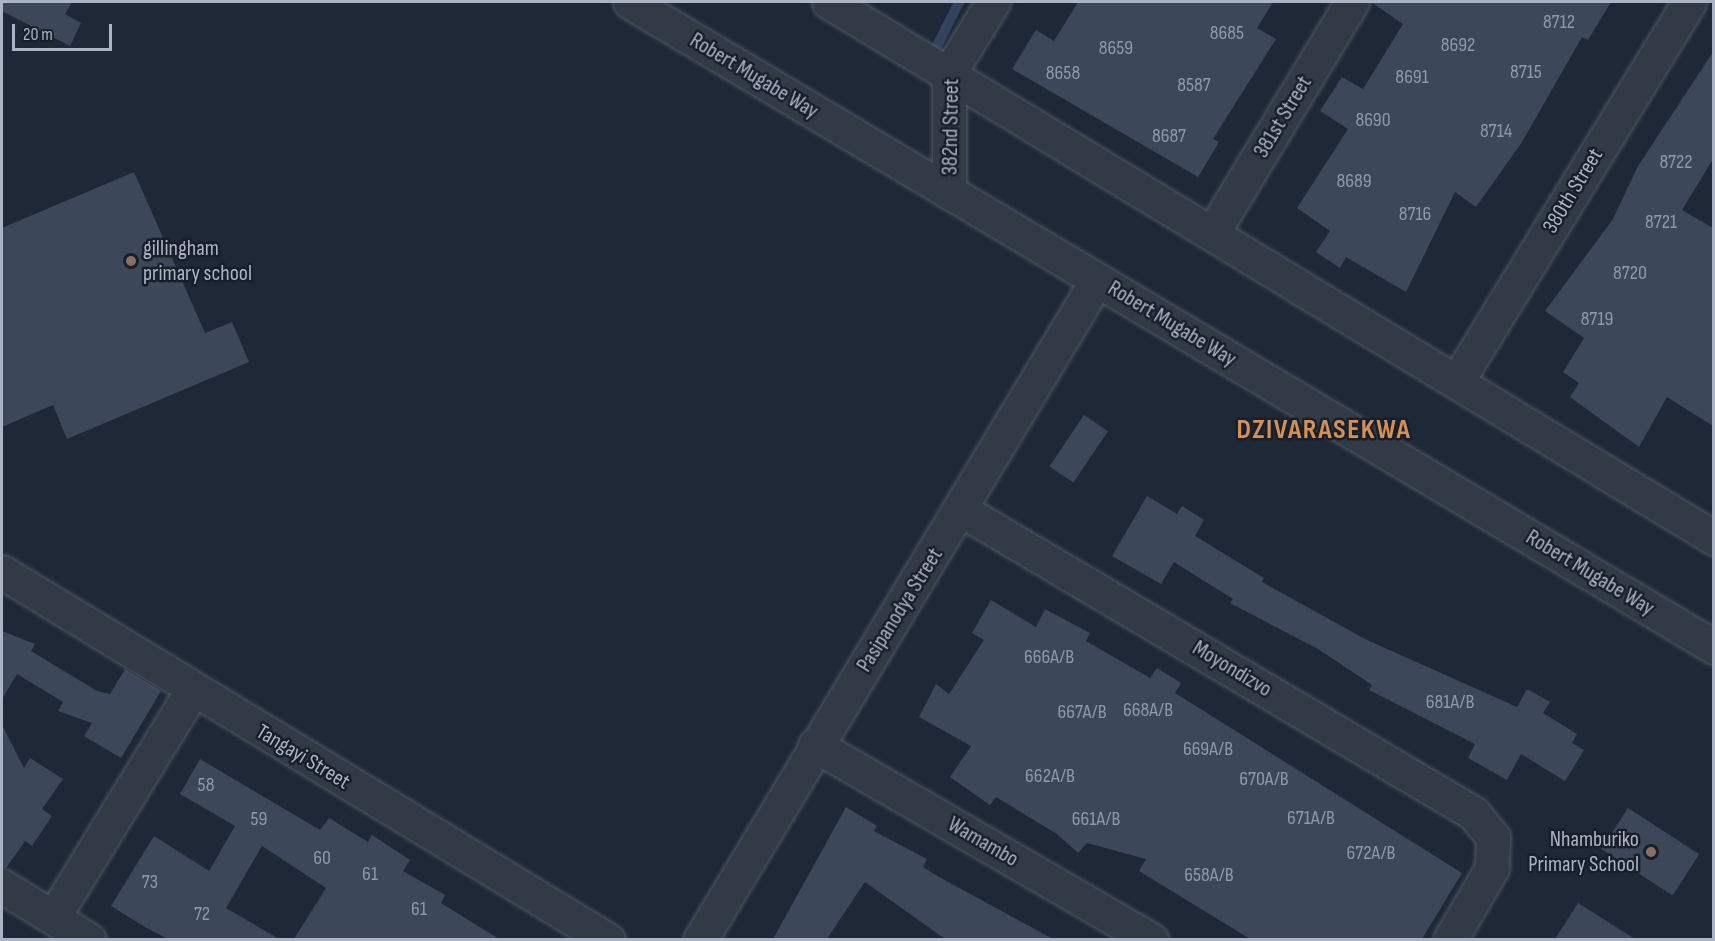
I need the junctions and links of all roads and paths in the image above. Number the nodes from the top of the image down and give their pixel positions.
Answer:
1 (630, 2) edge
2 (829, 2) edge
3 (993, 2) edge
4 (1352, 2) edge
5 (1689, 2) edge
6 (949, 73) junction
7 (950, 192) junction
8 (1213, 232) junction
9 (1097, 280) junction
10 (1457, 381) junction
11 (963, 511) junction
12 (1710, 527) edge
13 (2, 572) edge
14 (1713, 647) edge
15 (192, 691) junction
16 (815, 745) junction
17 (2, 886) edge
18 (54, 916) junction
19 (89, 939) edge
20 (608, 939) edge
21 (699, 939) edge
22 (1152, 939) edge
23 (1450, 939) edge

1 - 7 street, Robert Mugabe Way
2 - 6 street
3 - 6 street, 382nd Street
4 - 8 street, 381st Street
5 - 10 street, 380th Street
6 - 7 street, 382nd Street
6 - 8 street
7 - 9 street, Robert Mugabe Way
8 - 10 street
9 - 11 street, Pasipanodya Street
9 - 14 street, Robert Mugabe Way
10 - 12 street
11 - 16 street, Pasipanodya Street
11 - 23 street, Moyondizvo
13 - 15 street, Tangayi Street
15 - 18 street
15 - 20 street, Tangayi Street
16 - 21 street, Pasipanodya Street
16 - 22 street, Wamambo
17 - 18 street
18 - 19 street

